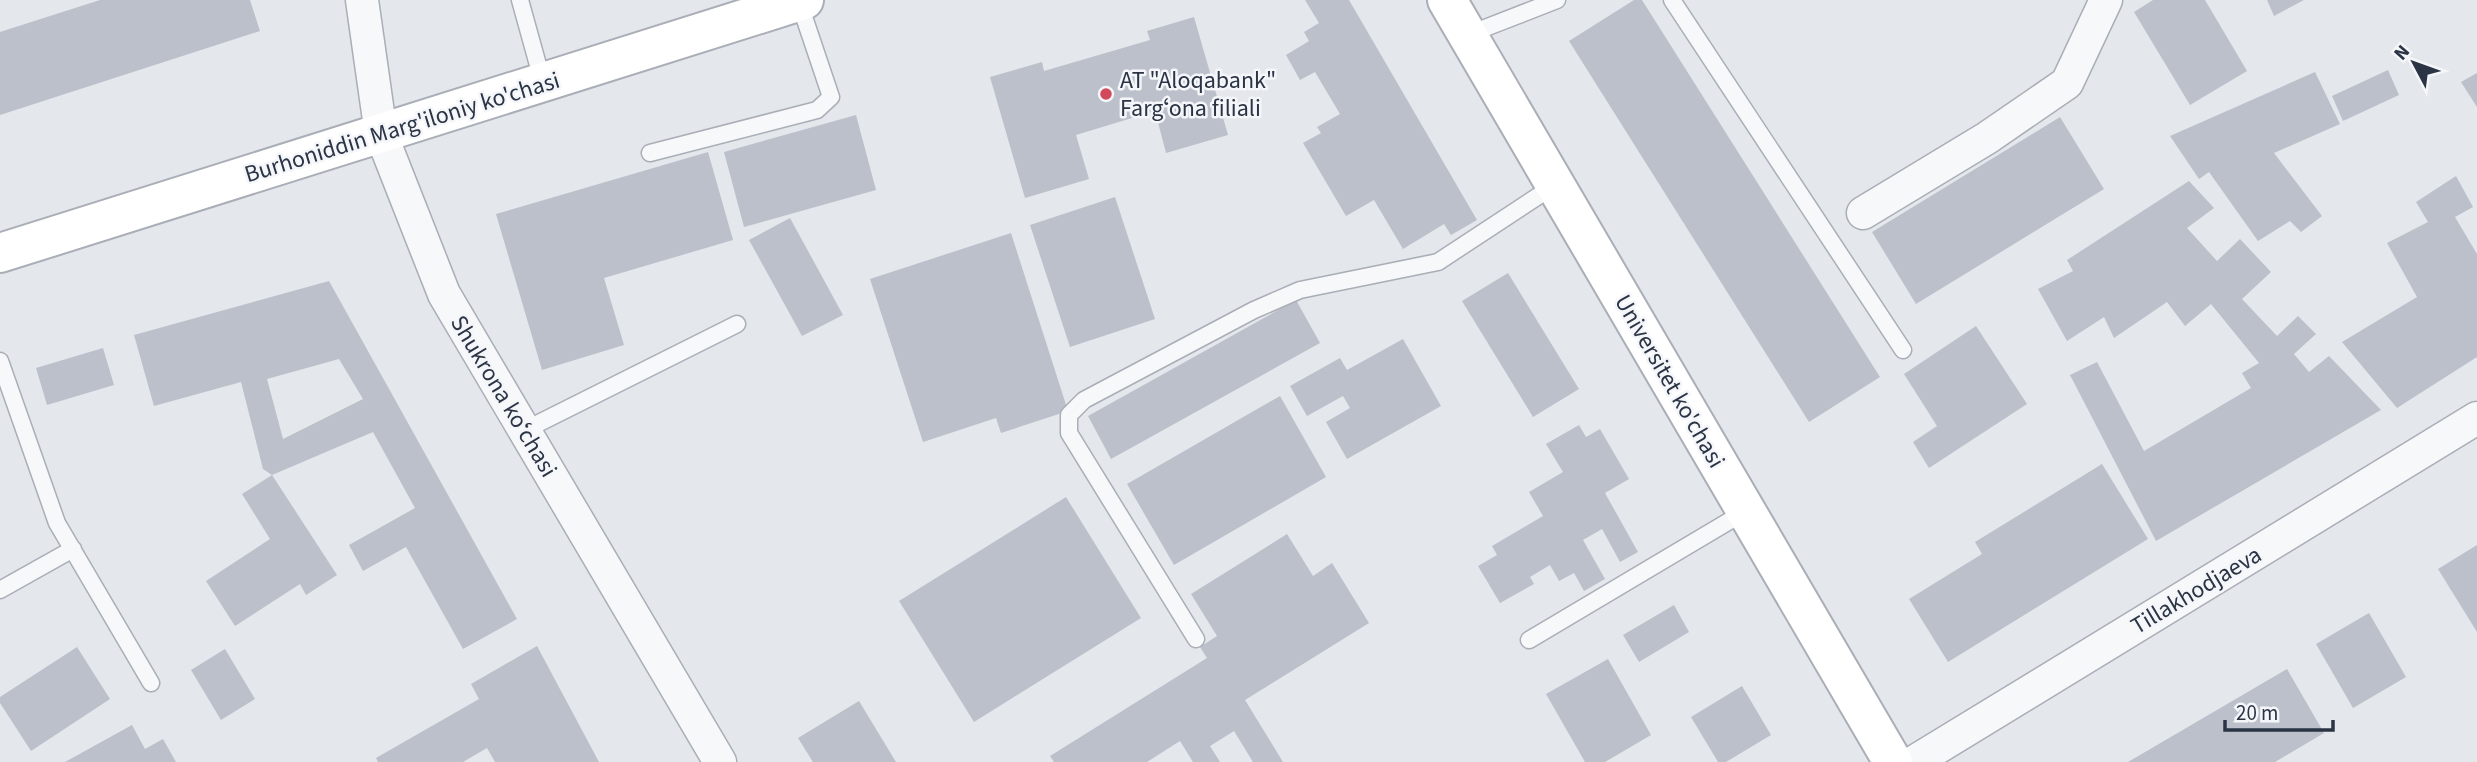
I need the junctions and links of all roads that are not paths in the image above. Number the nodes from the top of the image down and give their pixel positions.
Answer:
1 (362, 0) edge
2 (520, 0) edge
3 (1447, 0) edge
4 (1557, 0) edge
5 (1672, 0) edge
6 (2106, 0) edge
7 (801, 1) edge
8 (1467, 35) junction
9 (543, 83) junction
10 (381, 134) junction
11 (650, 153) dead end
12 (1555, 185) junction
13 (1863, 213) dead end
14 (0, 253) edge
15 (737, 324) dead end
16 (1903, 350) dead end
17 (0, 361) edge
18 (2477, 418) edge
19 (525, 430) junction
20 (1746, 511) junction
21 (73, 550) junction
22 (0, 590) edge
23 (1196, 639) dead end
24 (1529, 640) dead end
25 (151, 683) dead end
26 (720, 762) edge
27 (1893, 762) edge
28 (1914, 762) edge

1 - 10 street, Shukrona koʻchasi
2 - 9 lane
3 - 8 main road, Universitet ko'chasi
4 - 8 lane
5 - 16 lane
6 - 13 street
7 - 9 main road, Burhoniddin Marg'iloniy ko'chasi
7 - 11 lane
8 - 12 main road, Universitet ko'chasi
9 - 10 main road, Burhoniddin Marg'iloniy ko'chasi
10 - 14 main road, Burhoniddin Marg'iloniy ko'chasi
10 - 19 street, Shukrona koʻchasi
12 - 20 main road, Universitet ko'chasi
12 - 23 lane
15 - 19 lane
17 - 21 lane
18 - 28 street, Tillakhodjaeva
19 - 26 street, Shukrona koʻchasi
20 - 24 lane
20 - 27 main road, Universitet ko'chasi
21 - 22 lane
21 - 25 lane

